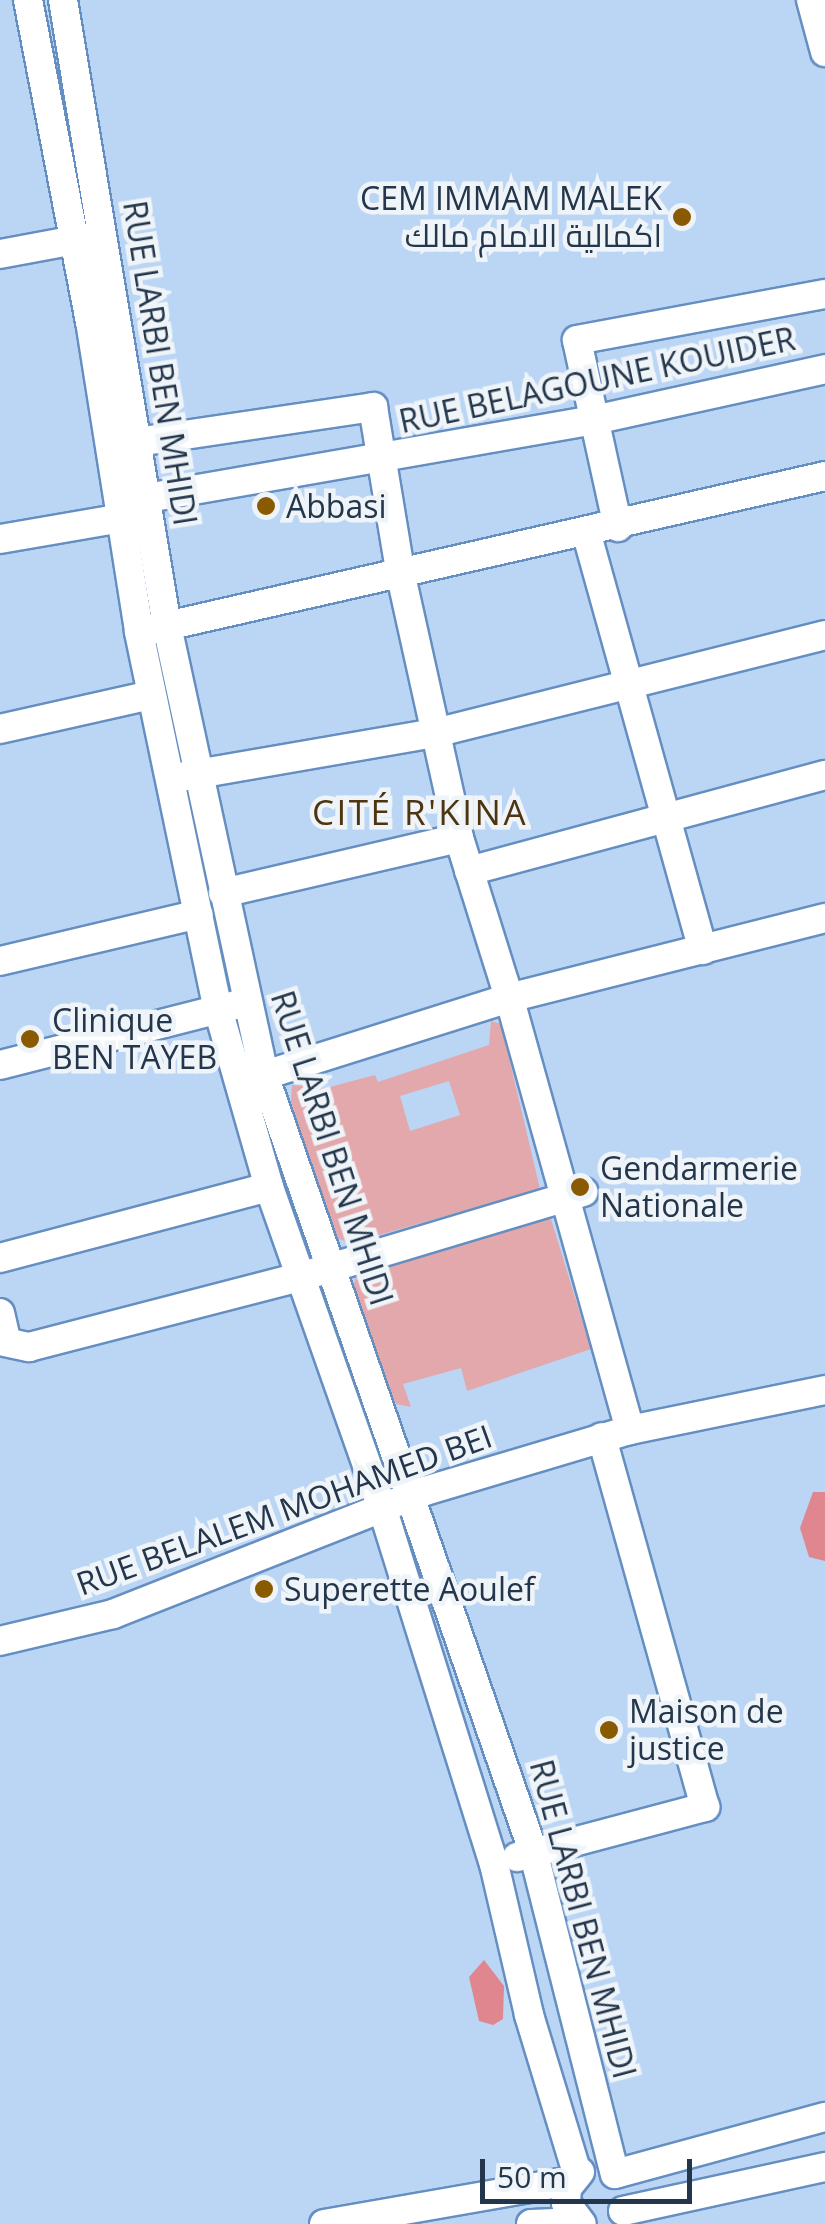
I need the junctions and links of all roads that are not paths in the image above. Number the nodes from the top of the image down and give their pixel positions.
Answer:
1 (28, 0) edge
2 (63, 0) edge
3 (811, 0) edge
4 (70, 37) junction
5 (36, 44) junction
6 (825, 52) edge
7 (102, 235) junction
8 (74, 241) junction
9 (0, 254) edge
10 (825, 294) edge
11 (825, 368) edge
12 (594, 420) junction
13 (139, 442) junction
14 (110, 446) junction
15 (383, 460) junction
16 (825, 476) edge
17 (147, 499) junction
18 (120, 510) junction
19 (618, 527) junction
20 (587, 534) junction
21 (0, 539) edge
22 (401, 576) junction
23 (168, 626) junction
24 (139, 632) junction
25 (825, 635) edge
26 (630, 685) junction
27 (152, 696) junction
28 (0, 729) edge
29 (435, 733) junction
30 (196, 774) junction
31 (825, 776) edge
32 (168, 779) junction
33 (666, 820) junction
34 (459, 838) junction
35 (469, 871) junction
36 (223, 893) junction
37 (199, 914) junction
38 (825, 918) edge
39 (703, 950) junction
40 (0, 961) edge
41 (509, 998) junction
42 (246, 1002) junction
43 (218, 1009) junction
44 (0, 1065) edge
45 (251, 1079) junction
46 (269, 1187) junction
47 (572, 1195) junction
48 (0, 1258) edge
49 (329, 1266) junction
50 (300, 1277) junction
51 (2, 1332) edge
52 (825, 1390) edge
53 (630, 1430) junction
54 (602, 1437) junction
55 (414, 1494) junction
56 (382, 1507) junction
57 (0, 1641) edge
58 (533, 1852) junction
59 (494, 1864) junction
60 (825, 2117) edge
61 (825, 2167) edge
62 (616, 2174) junction
63 (574, 2177) junction
64 (618, 2219) edge
65 (581, 2223) edge
66 (324, 2224) edge
67 (531, 2224) edge

1 - 5 street, RUE LARBI BEN MHIDI
2 - 4 street, RUE LARBI BEN MHIDI
3 - 6 street
4 - 5 street
4 - 7 street, RUE LARBI BEN MHIDI
5 - 8 street, RUE LARBI BEN MHIDI
7 - 8 street
7 - 13 street, RUE LARBI BEN MHIDI
8 - 9 street
8 - 14 street, RUE LARBI BEN MHIDI
10 - 12 street
11 - 12 street, RUE BELAGOUNE KOUIDER
12 - 15 street, RUE BELAGOUNE KOUIDER
12 - 19 street
13 - 14 street
13 - 15 street, RUE BELAGOUNE KOUIDER
13 - 17 street, RUE LARBI BEN MHIDI
14 - 18 street, RUE LARBI BEN MHIDI
15 - 17 street, RUE BELAGOUNE KOUIDER
15 - 22 street
16 - 19 street
17 - 18 street, RUE BELAGOUNE KOUIDER
17 - 23 street, RUE LARBI BEN MHIDI
18 - 21 street
18 - 24 street, RUE LARBI BEN MHIDI
19 - 20 street
20 - 22 street
20 - 26 street
22 - 23 street
22 - 29 street
23 - 24 street
23 - 30 street, RUE LARBI BEN MHIDI
24 - 27 street, RUE LARBI BEN MHIDI
25 - 26 street
26 - 29 street
26 - 33 street
27 - 28 street
27 - 32 street, RUE LARBI BEN MHIDI
29 - 30 street
29 - 34 street
30 - 32 street
30 - 36 street, RUE LARBI BEN MHIDI
31 - 33 street
32 - 37 street, RUE LARBI BEN MHIDI
33 - 35 street
33 - 39 street
34 - 35 street
34 - 36 street
35 - 41 street
36 - 42 street, RUE LARBI BEN MHIDI
37 - 40 street
37 - 43 street, RUE LARBI BEN MHIDI
38 - 39 street
39 - 41 street
41 - 45 street
41 - 47 street
42 - 43 street
42 - 45 street, RUE LARBI BEN MHIDI
43 - 44 street
43 - 45 street, RUE LARBI BEN MHIDI
45 - 46 street, RUE LARBI BEN MHIDI
45 - 49 street, RUE LARBI BEN MHIDI
46 - 48 street
46 - 50 street, RUE LARBI BEN MHIDI
47 - 49 street
47 - 53 street
49 - 50 street
49 - 55 street, RUE LARBI BEN MHIDI
50 - 51 street
50 - 56 street, RUE LARBI BEN MHIDI
52 - 53 street, RUE BELALEM MOHAMED BEI
53 - 54 street, RUE BELALEM MOHAMED BEI
54 - 55 street, RUE BELALEM MOHAMED BEI
54 - 58 street
55 - 56 street, RUE BELALEM MOHAMED BEI
55 - 58 street, RUE LARBI BEN MHIDI
56 - 57 street, RUE BELALEM MOHAMED BEI
56 - 59 street, RUE LARBI BEN MHIDI
58 - 59 street
58 - 62 street, RUE LARBI BEN MHIDI
59 - 63 street, RUE LARBI BEN MHIDI
60 - 62 street
61 - 64 street
62 - 63 street
62 - 64 street, RUE LARBI BEN MHIDI
63 - 65 street, RUE LARBI BEN MHIDI
63 - 66 street
65 - 67 street

